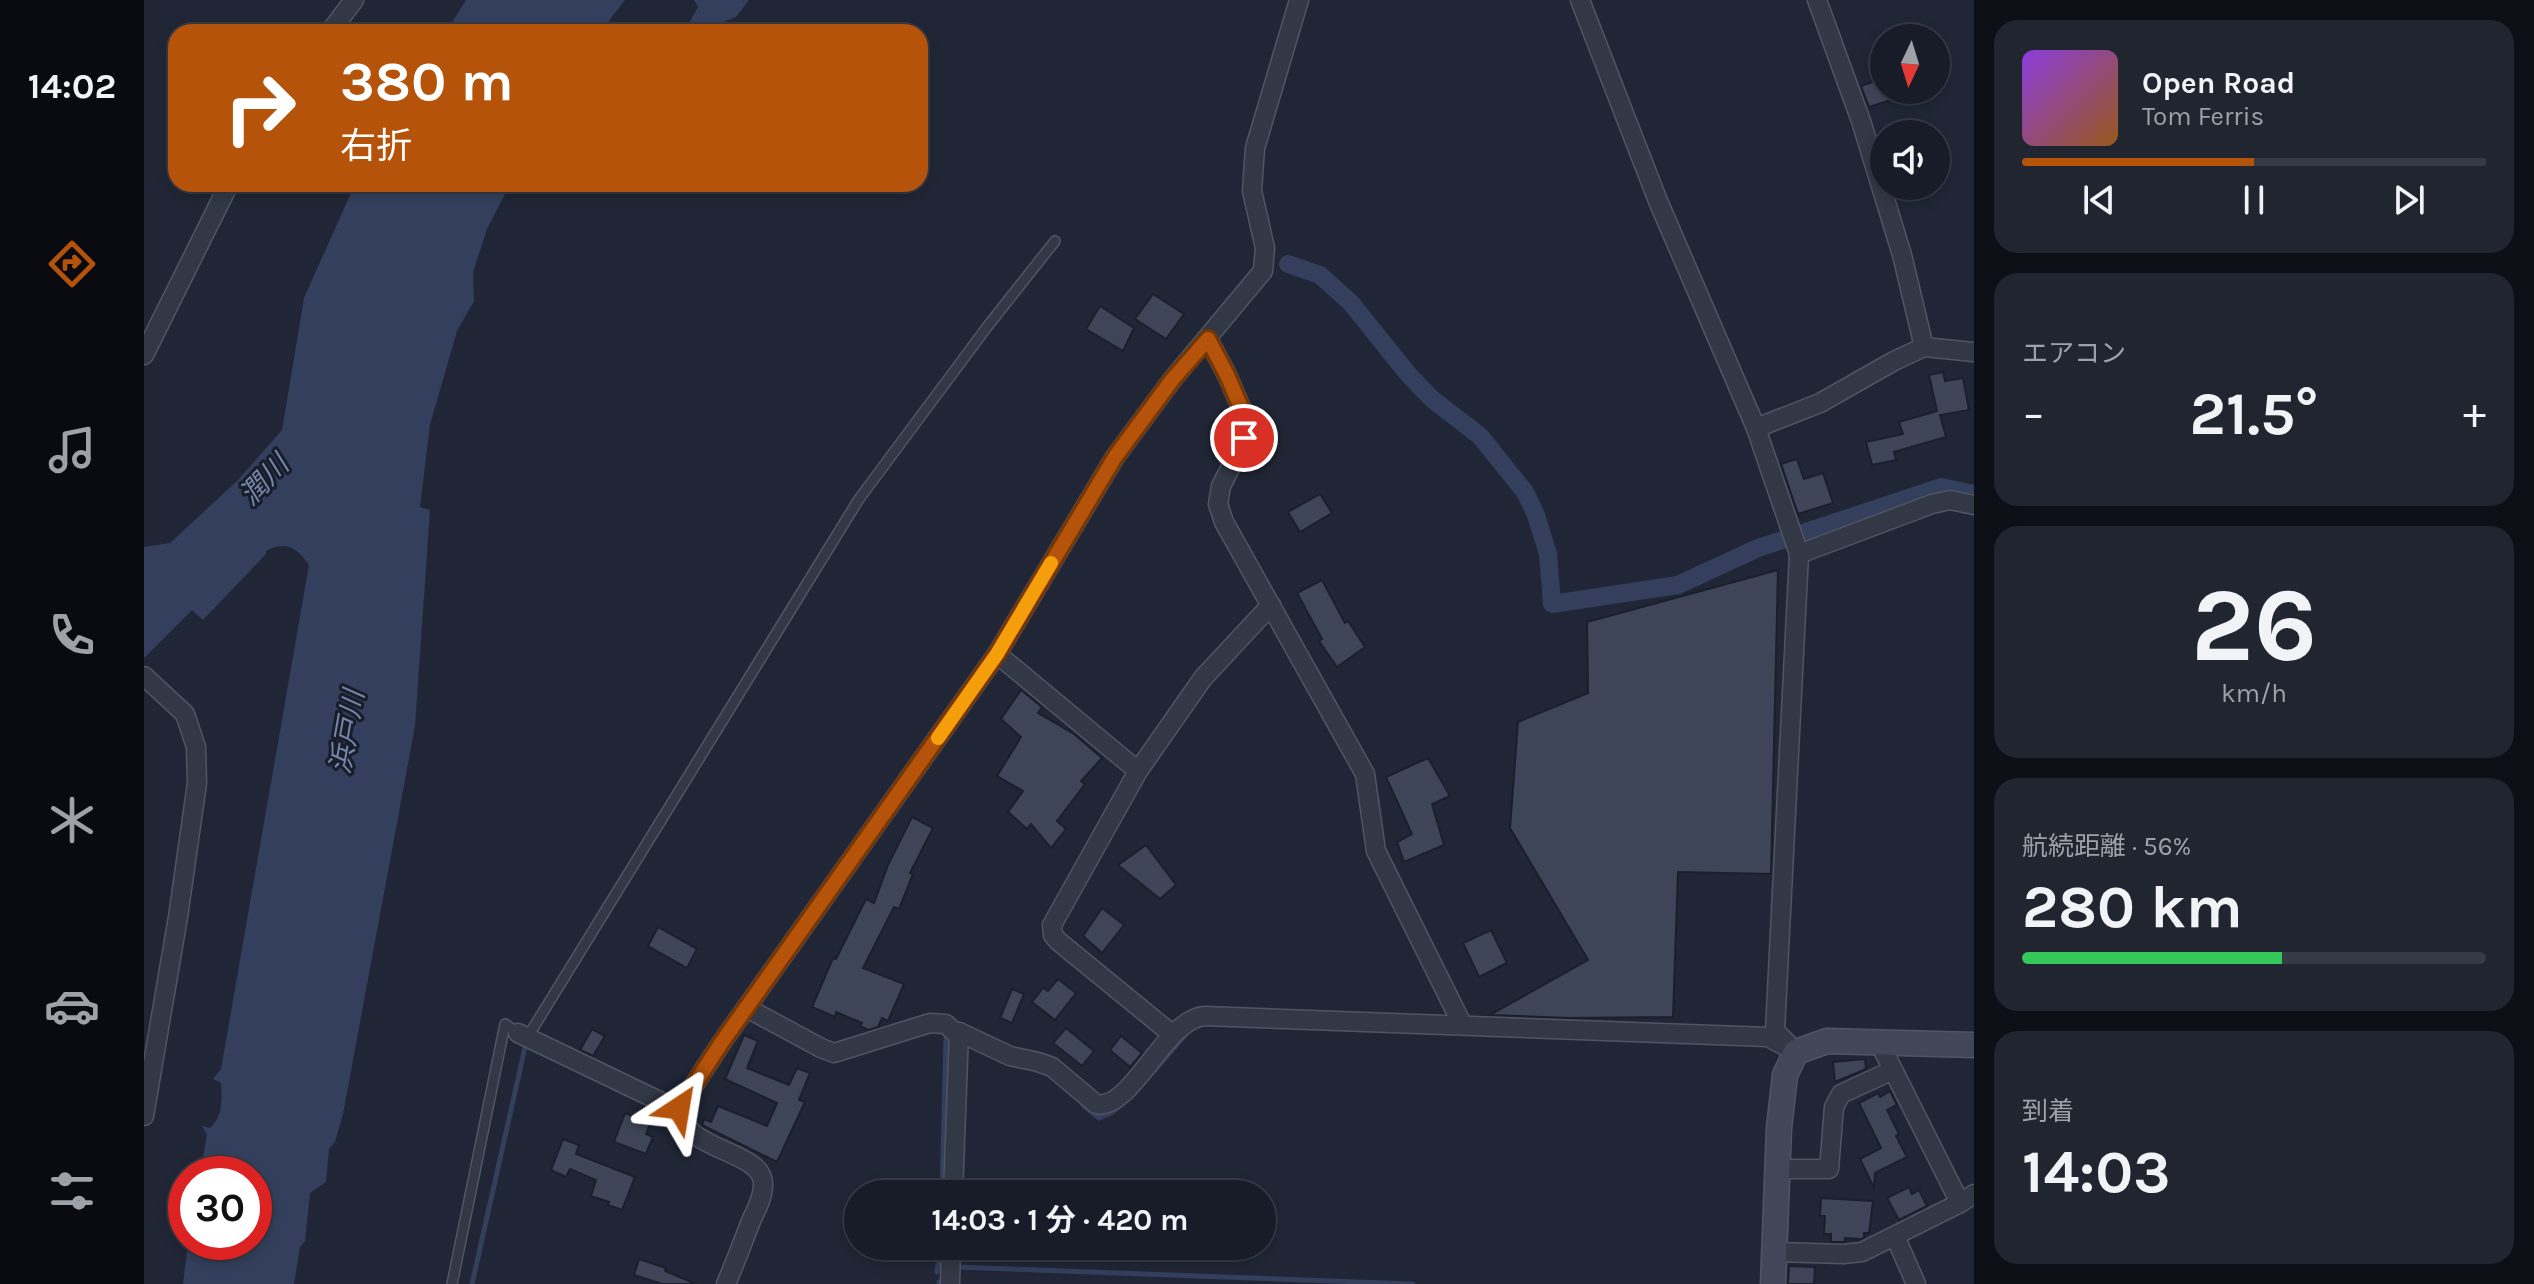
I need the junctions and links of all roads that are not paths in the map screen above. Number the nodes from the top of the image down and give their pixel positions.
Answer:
1 (354, 0) edge
2 (1299, 0) edge
3 (1580, 0) edge
4 (1817, 0) edge
5 (336, 24) edge
6 (225, 192) edge
7 (1055, 241) dead end
8 (1208, 339) junction
9 (1924, 347) junction
10 (1974, 352) edge
11 (144, 355) edge
12 (1756, 428) junction
13 (1974, 505) edge
14 (1794, 541) junction
15 (1271, 605) junction
16 (997, 654) junction
17 (144, 676) edge
18 (1138, 771) junction
19 (747, 1008) junction
20 (1462, 1024) junction
21 (959, 1032) junction
22 (1173, 1035) junction
23 (522, 1036) junction
24 (1879, 1042) junction
25 (1974, 1045) edge
26 (1796, 1052) junction
27 (1893, 1070) junction
28 (679, 1108) junction
29 (144, 1116) edge
30 (1777, 1169) junction
31 (954, 1180) edge
32 (1967, 1198) edge
33 (1895, 1236) junction
34 (1774, 1252) junction
35 (951, 1260) edge
36 (452, 1284) edge
37 (726, 1284) edge
38 (950, 1284) edge
39 (1773, 1284) edge
40 (1916, 1284) edge

1 - 5 street
2 - 8 street
3 - 12 street
4 - 9 street
6 - 11 street
7 - 23 lane
8 - 15 street
8 - 16 street
9 - 10 street
9 - 12 street
12 - 14 street
13 - 14 street
14 - 26 street
15 - 18 street
15 - 20 street
16 - 18 street
16 - 19 street
17 - 29 street
18 - 22 street
19 - 21 street
19 - 28 street
20 - 22 street
20 - 26 street
21 - 22 street
21 - 31 street
23 - 28 street
23 - 36 lane
24 - 25 street
24 - 26 street
24 - 27 street
26 - 30 street
27 - 30 street
27 - 32 street
28 - 37 street
30 - 34 street
32 - 33 street
33 - 34 street
33 - 40 street
34 - 39 street
35 - 38 street

